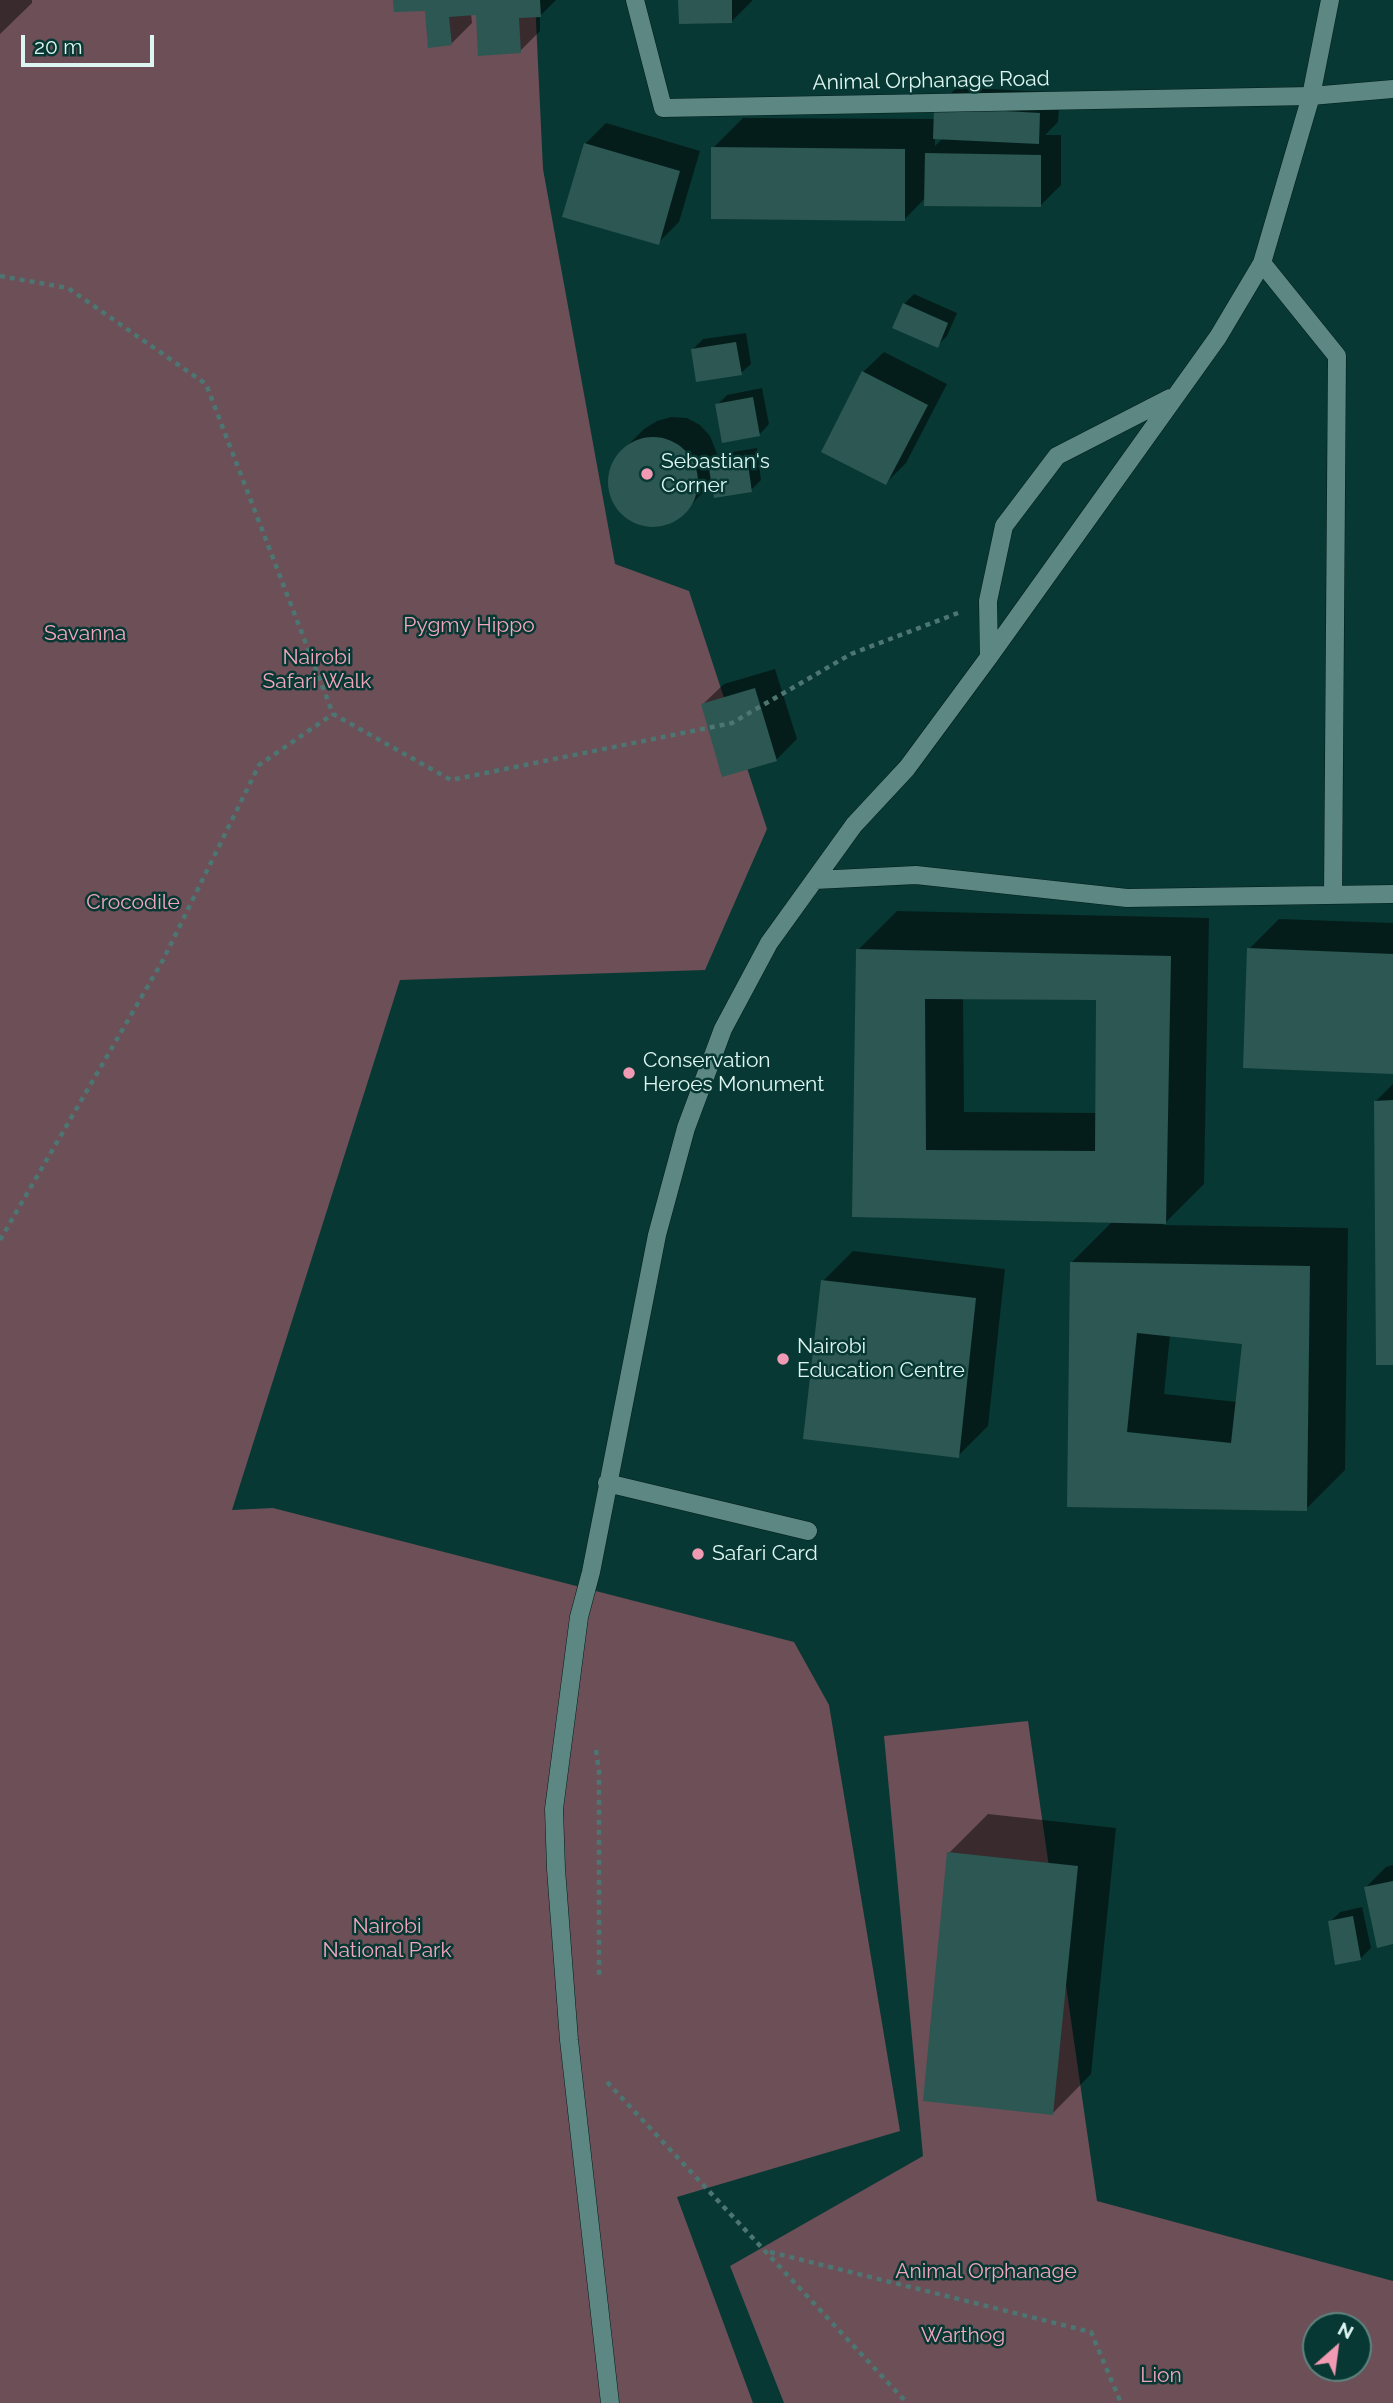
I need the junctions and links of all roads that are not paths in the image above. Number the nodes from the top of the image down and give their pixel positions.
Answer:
1 (635, 0) edge
2 (1330, 0) edge
3 (1393, 89) edge
4 (1311, 96) junction
5 (1262, 263) junction
6 (1174, 396) junction
7 (989, 657) junction
8 (815, 880) junction
9 (1393, 894) edge
10 (1333, 895) junction
11 (607, 1483) junction
12 (808, 1531) dead end
13 (610, 2403) edge

1 - 4 street, Animal Orphanage Road
2 - 4 street
3 - 4 street
4 - 5 street
5 - 6 street
5 - 10 street
6 - 7 street
6 - 7 street
7 - 8 street
8 - 10 street
8 - 11 street
9 - 10 street
11 - 12 street
11 - 13 street

